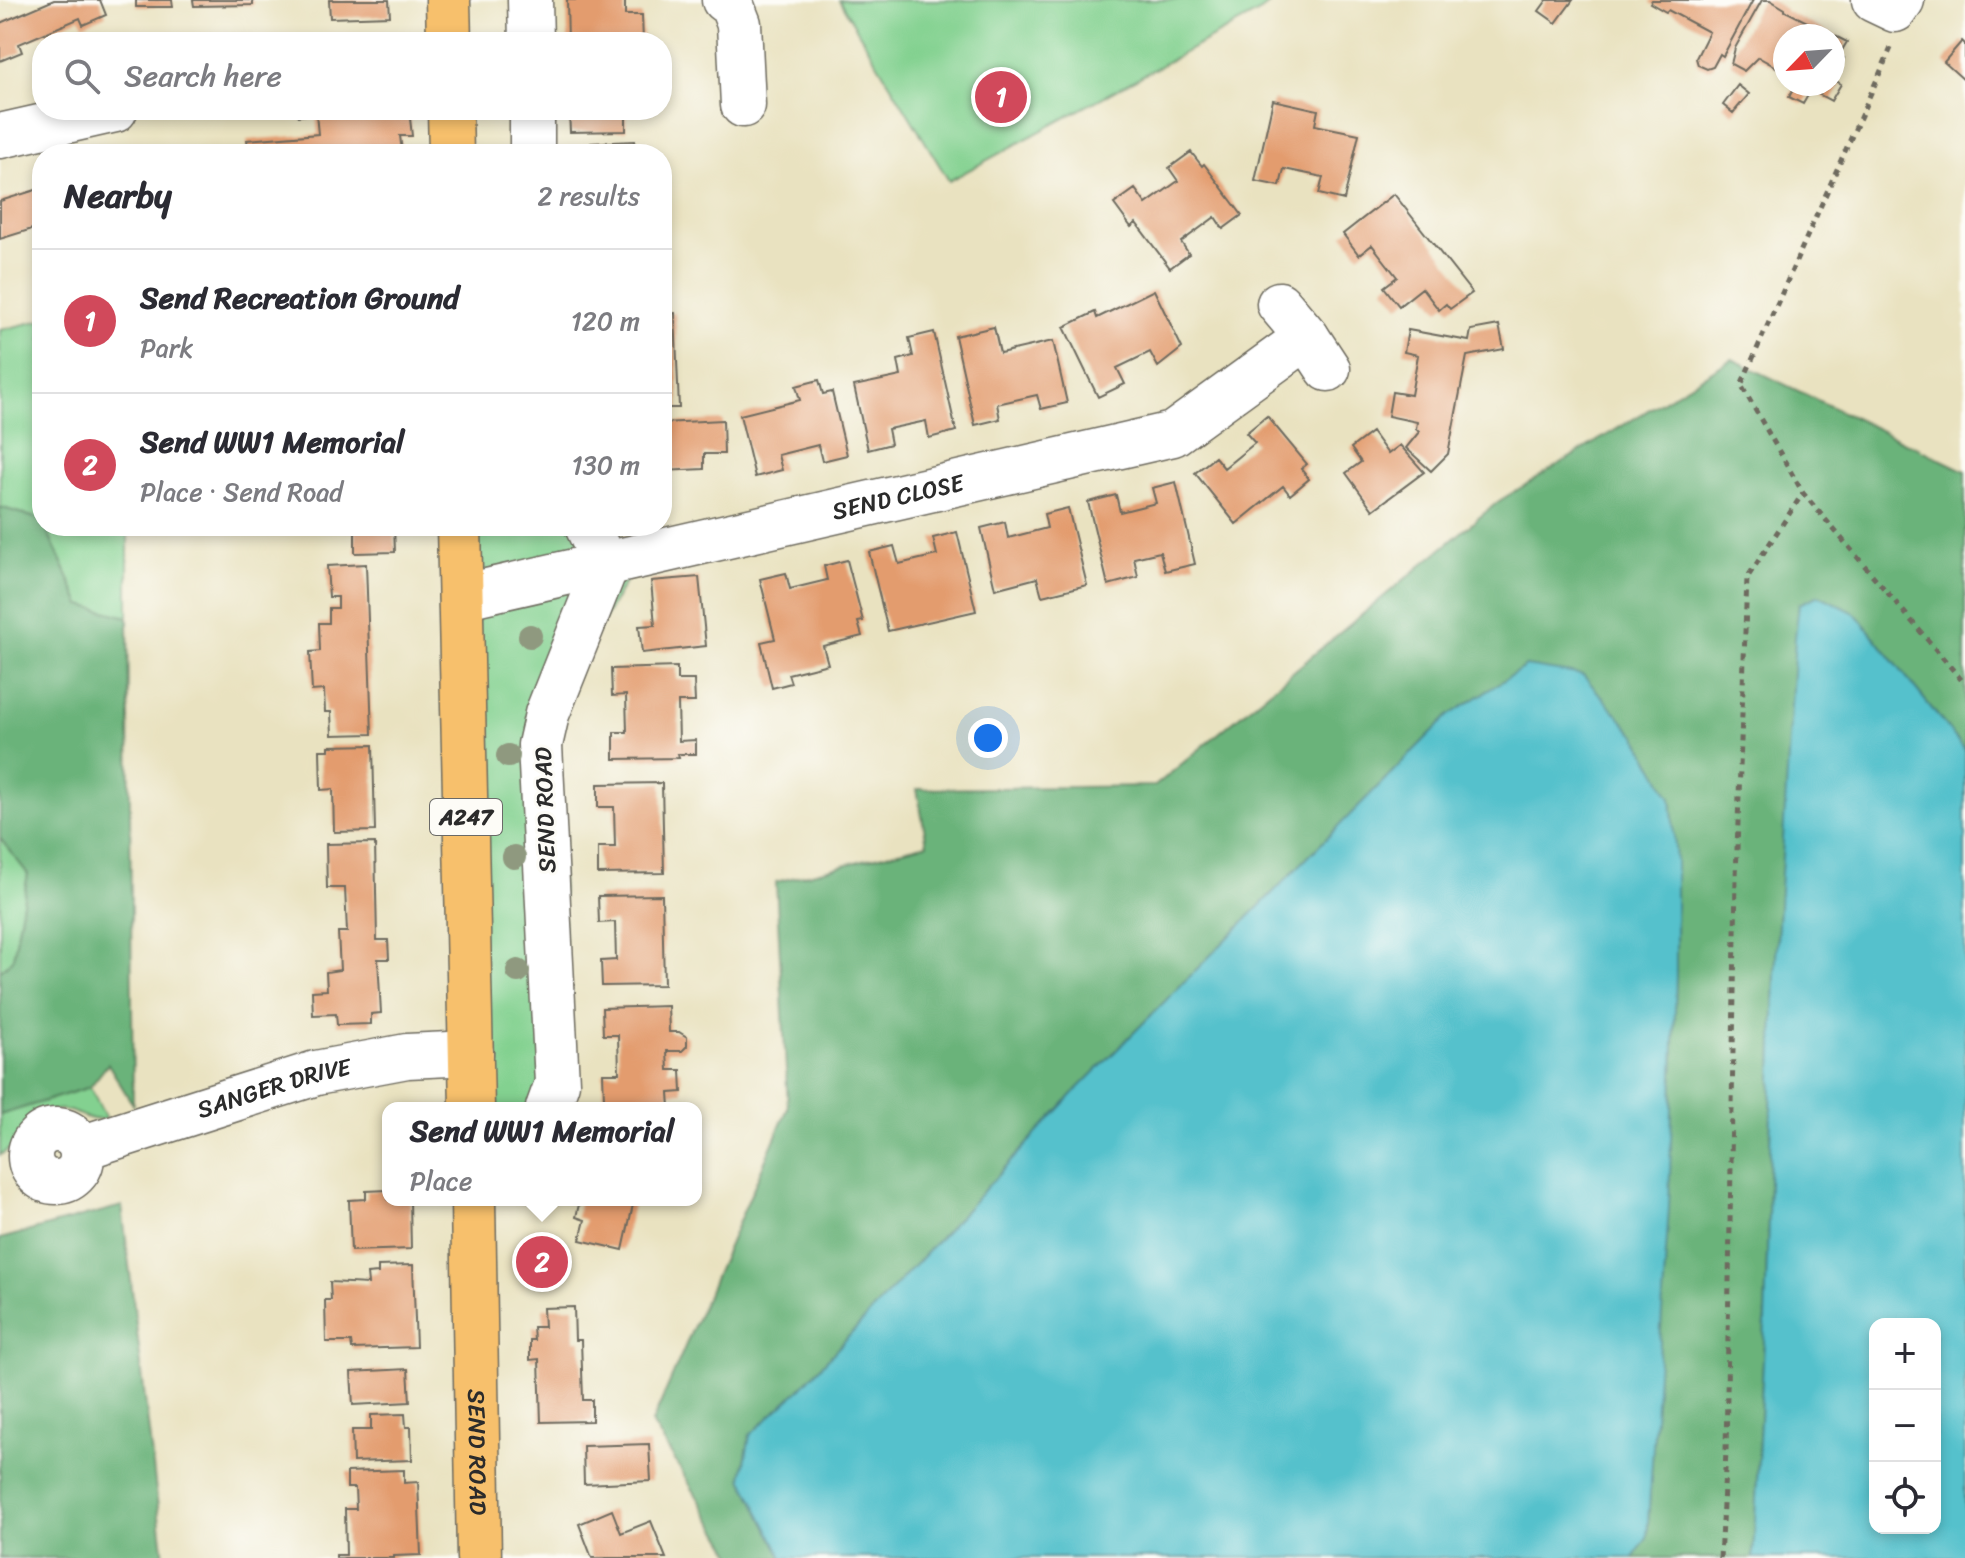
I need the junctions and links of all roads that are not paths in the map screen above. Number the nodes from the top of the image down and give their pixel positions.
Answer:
1 (448, 0) edge
2 (530, 0) edge
3 (724, 0) edge
4 (1874, 0) edge
5 (1902, 0) edge
6 (449, 32) edge
7 (531, 32) edge
8 (743, 105) dead end
9 (71, 120) edge
10 (450, 120) edge
11 (532, 120) edge
12 (0, 136) edge
13 (451, 144) edge
14 (532, 144) edge
15 (1279, 304) dead end
16 (459, 536) edge
17 (592, 536) edge
18 (606, 566) junction
19 (461, 597) junction
20 (471, 1053) junction
21 (472, 1102) edge
22 (550, 1102) edge
23 (16, 1169) edge
24 (473, 1206) edge
25 (479, 1558) edge

1 - 6 main road
2 - 7 street
3 - 8 street
4 - 5 street
9 - 12 street
10 - 13 main road
11 - 14 street
15 - 18 street, SEND CLOSE
16 - 19 main road, A247
17 - 18 street
18 - 19 street, SEND CLOSE
18 - 22 street, SEND ROAD
19 - 20 main road, A247
20 - 21 main road, A247
20 - 23 street, SANGER DRIVE
24 - 25 main road, SEND ROAD

